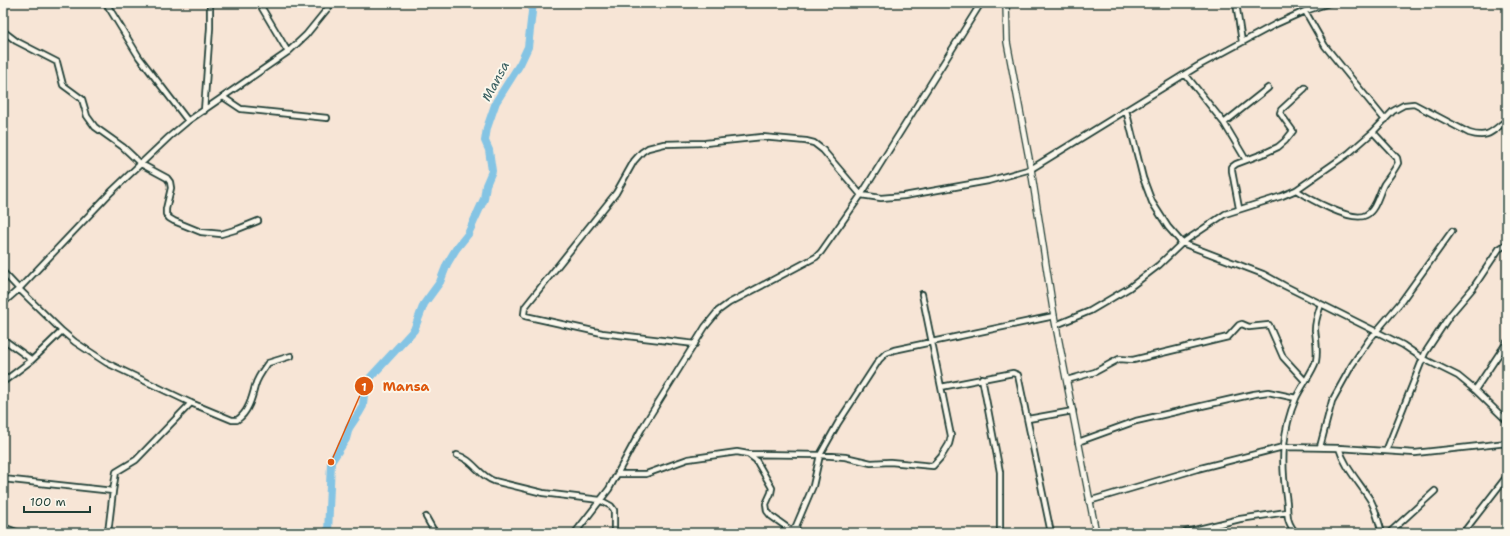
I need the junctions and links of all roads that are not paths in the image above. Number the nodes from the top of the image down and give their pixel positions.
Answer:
1 (106, 3) edge
2 (210, 3) edge
3 (259, 3) edge
4 (332, 3) edge
5 (981, 3) edge
6 (1006, 3) edge
7 (1236, 3) edge
8 (1328, 3) edge
9 (1305, 11) junction
10 (3, 31) edge
11 (1242, 42) junction
12 (288, 52) junction
13 (1185, 74) junction
14 (1268, 88) dead end
15 (1306, 88) dead end
16 (222, 97) junction
17 (204, 110) junction
18 (1126, 110) junction
19 (327, 118) dead end
20 (1385, 120) junction
21 (1507, 120) edge
22 (188, 121) junction
23 (1224, 122) junction
24 (1373, 132) junction
25 (1246, 160) junction
26 (141, 164) junction
27 (1031, 169) junction
28 (1296, 190) junction
29 (861, 195) junction
30 (1239, 208) junction
31 (258, 221) dead end
32 (1452, 231) dead end
33 (1182, 243) junction
34 (1507, 244) edge
35 (3, 272) edge
36 (19, 289) junction
37 (922, 294) dead end
38 (3, 303) edge
39 (1321, 304) junction
40 (1054, 316) junction
41 (1056, 325) junction
42 (62, 331) junction
43 (1376, 331) junction
44 (3, 339) edge
45 (1507, 342) edge
46 (933, 343) junction
47 (694, 344) junction
48 (291, 356) dead end
49 (1422, 358) junction
50 (32, 360) junction
51 (982, 378) junction
52 (1067, 380) junction
53 (3, 382) edge
54 (1305, 382) junction
55 (941, 387) junction
56 (1475, 390) junction
57 (1296, 398) junction
58 (191, 403) junction
59 (1073, 411) junction
60 (1028, 419) junction
61 (1507, 421) edge
62 (1078, 442) junction
63 (1507, 443) edge
64 (1283, 447) junction
65 (1320, 447) junction
66 (1338, 448) junction
67 (1386, 451) junction
68 (748, 454) junction
69 (457, 455) dead end
70 (820, 455) junction
71 (618, 474) junction
72 (1507, 476) edge
73 (3, 479) edge
74 (112, 491) junction
75 (1435, 491) dead end
76 (600, 500) junction
77 (1089, 501) junction
78 (1287, 512) junction
79 (426, 517) dead end
80 (3, 527) edge
81 (793, 530) edge
82 (20, 533) edge
83 (108, 533) edge
84 (435, 533) edge
85 (575, 533) edge
86 (614, 533) edge
87 (798, 533) edge
88 (1000, 533) edge
89 (1051, 533) edge
90 (1096, 533) edge
91 (1182, 533) edge
92 (1296, 533) edge
93 (1382, 533) edge
94 (1389, 533) edge
95 (1463, 533) edge

1 - 22 street
2 - 17 street
3 - 12 street
4 - 12 street
5 - 29 street
6 - 27 street
7 - 11 street
8 - 9 street
9 - 11 street
9 - 20 street
10 - 26 street
11 - 13 street
12 - 16 street
13 - 18 street
13 - 23 street
14 - 23 street
15 - 25 street
16 - 17 street
16 - 19 street
17 - 22 street
18 - 27 street
18 - 33 street
20 - 21 street
20 - 24 street
22 - 26 street
23 - 25 street
24 - 28 street
24 - 28 street
25 - 30 street
26 - 31 street
26 - 36 street
27 - 29 street
27 - 40 street
28 - 30 street
29 - 47 street
29 - 47 street
30 - 33 street
32 - 43 street
33 - 39 street
33 - 41 street
34 - 49 street
35 - 36 street
36 - 38 street
36 - 42 street
37 - 46 street
39 - 43 street
39 - 54 street
40 - 41 street
40 - 46 street
41 - 52 street
42 - 50 street
42 - 58 street
43 - 49 street
43 - 65 street
44 - 50 street
45 - 56 street
46 - 55 street
46 - 70 street
47 - 71 street
48 - 58 street
49 - 56 street
49 - 67 street
50 - 53 street
51 - 55 street
51 - 60 street
51 - 88 street
52 - 54 street
52 - 59 street
54 - 57 street
55 - 70 street
56 - 61 street
57 - 62 street
57 - 64 street
58 - 74 street
59 - 60 street
59 - 62 street
60 - 89 street
62 - 77 street
63 - 67 street
64 - 65 street
64 - 77 street
64 - 78 street
65 - 66 street
66 - 67 street
66 - 93 street
68 - 70 street
68 - 71 street
68 - 81 street
69 - 76 street
70 - 81 street
71 - 76 street
72 - 95 street
73 - 74 street
74 - 83 street
75 - 94 street
76 - 85 street
76 - 86 street
77 - 90 street
78 - 91 street
78 - 92 street
79 - 84 street
80 - 82 street
81 - 87 street

